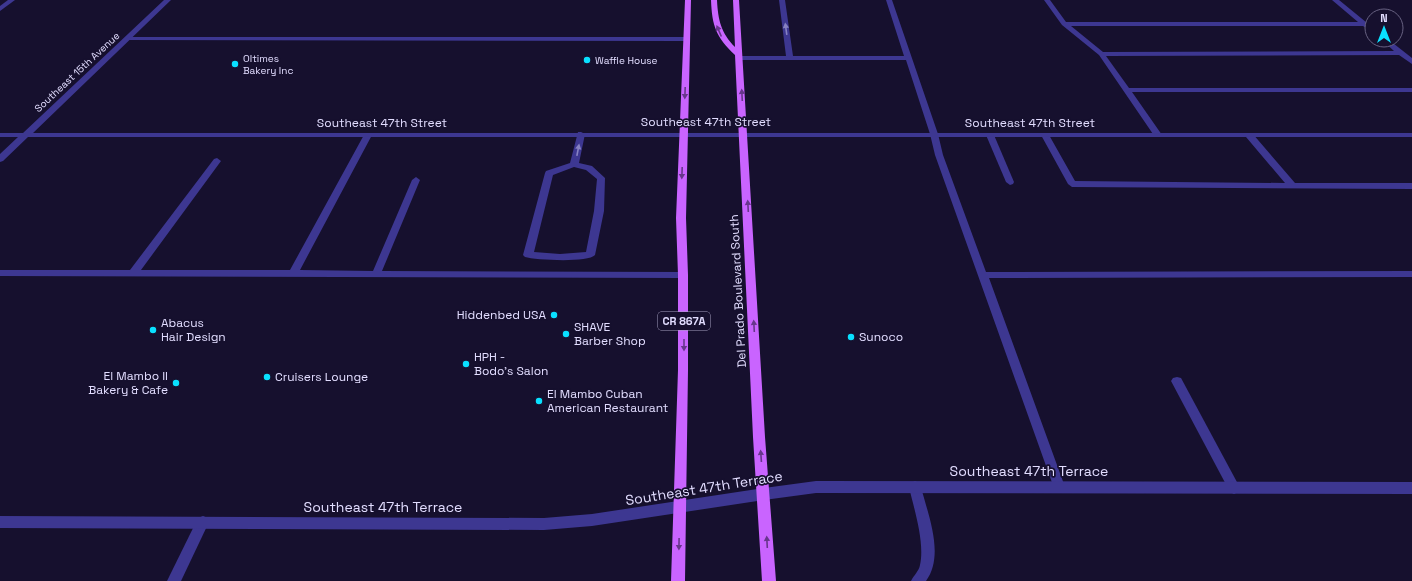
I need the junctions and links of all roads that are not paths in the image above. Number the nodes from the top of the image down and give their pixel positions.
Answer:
1 (12, 0) edge
2 (168, 0) edge
3 (688, 0) edge
4 (714, 0) edge
5 (736, 0) edge
6 (782, 0) edge
7 (889, 0) edge
8 (1047, 0) edge
9 (1335, 0) edge
10 (0, 9) edge
11 (1364, 23) edge
12 (1064, 24) junction
13 (1364, 24) edge
14 (127, 39) junction
15 (687, 39) junction
16 (1395, 48) edge
17 (1401, 53) junction
18 (1101, 54) junction
19 (739, 57) junction
20 (790, 58) junction
21 (908, 58) junction
22 (1412, 62) edge
23 (1126, 90) junction
24 (1412, 90) edge
25 (581, 134) junction
26 (683, 134) junction
27 (744, 134) junction
28 (934, 134) junction
29 (0, 135) edge
30 (25, 135) junction
31 (368, 135) junction
32 (990, 135) junction
33 (1045, 135) junction
34 (1158, 135) junction
35 (1249, 135) junction
36 (1412, 135) edge
37 (0, 159) edge
38 (217, 161) dead end
39 (574, 164) junction
40 (416, 180) dead end
41 (1010, 182) dead end
42 (1292, 185) junction
43 (1412, 186) edge
44 (560, 257) junction
45 (0, 273) edge
46 (133, 273) junction
47 (293, 274) junction
48 (376, 274) junction
49 (1412, 274) edge
50 (556, 275) junction
51 (683, 275) junction
52 (982, 275) junction
53 (1177, 381) dead end
54 (915, 487) junction
55 (1059, 487) junction
56 (1234, 488) junction
57 (1412, 488) edge
58 (764, 494) junction
59 (680, 508) junction
60 (0, 522) edge
61 (203, 522) junction
62 (174, 581) edge
63 (678, 581) edge
64 (769, 581) edge
65 (918, 581) edge

1 - 10 street
2 - 14 street, Southeast 15th Avenue
3 - 15 main road, CR 867A
19 -> 4 main road
5 - 19 main road, Del Prado Boulevard South
20 -> 6 street
7 - 21 street
8 - 12 street
9 - 11 street
12 - 13 street
12 - 18 street
14 - 15 street
14 - 30 street, Southeast 15th Avenue
15 -> 26 main road, CR 867A
16 - 17 street
17 - 18 street
17 - 22 street
18 - 23 street
19 - 20 street
27 -> 19 main road, Del Prado Boulevard South
20 - 21 street
21 - 28 street
23 - 24 street
23 - 34 street
25 - 26 street, Southeast 47th Street
25 - 31 street, Southeast 47th Street
39 -> 25 street
26 - 27 street, Southeast 47th Street
26 -> 51 main road, CR 867A
27 - 28 street, Southeast 47th Street
58 -> 27 main road, Del Prado Boulevard South
28 - 32 street, Southeast 47th Street
28 - 52 street
29 - 30 street, Southeast 47th Street
30 - 31 street, Southeast 47th Street
30 - 37 street, Southeast 15th Avenue
31 - 47 street
32 - 33 street, Southeast 47th Street
32 - 41 street
33 - 34 street, Southeast 47th Street
33 - 42 street
34 - 35 street, Southeast 47th Street
35 - 36 street, Southeast 47th Street
35 - 42 street
38 - 46 street
39 - 44 street
39 - 44 street
40 - 48 street
42 - 43 street
44 - 50 street
45 - 46 street
46 - 47 street
47 - 48 street
48 - 50 street
49 - 52 street
50 - 51 street
51 -> 59 main road, CR 867A
52 - 55 street
53 - 56 street
54 - 55 street, Southeast 47th Terrace
54 - 58 street, Southeast 47th Terrace
54 - 65 street
55 - 56 street, Southeast 47th Terrace
56 - 57 street, Southeast 47th Terrace
58 - 59 street, Southeast 47th Terrace
64 -> 58 main road, Del Prado Boulevard South
59 - 61 street, Southeast 47th Terrace
59 -> 63 main road, CR 867A
60 - 61 street, Southeast 47th Terrace
61 - 62 street

